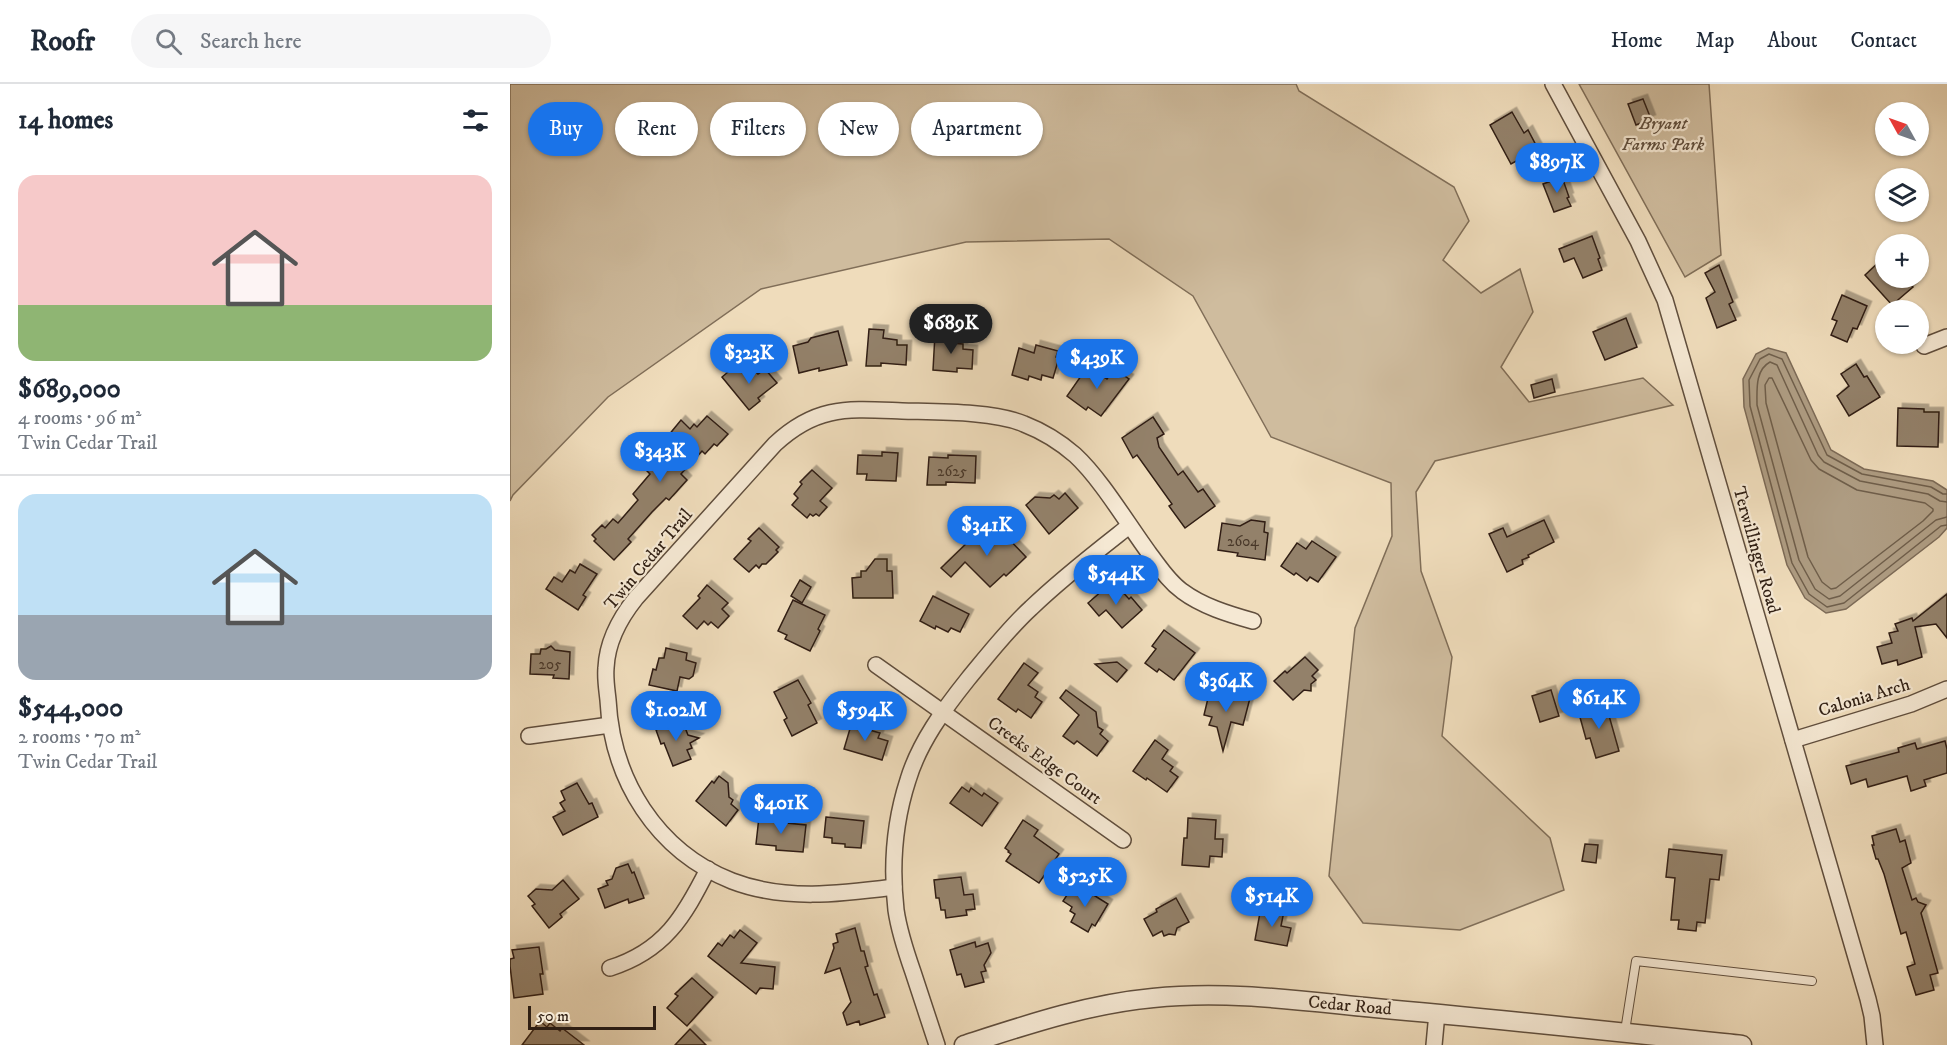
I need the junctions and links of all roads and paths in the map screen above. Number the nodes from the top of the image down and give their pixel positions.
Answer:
1 (1553, 84) edge
2 (1947, 337) edge
3 (1929, 344) edge
4 (1130, 526) junction
5 (1252, 621) dead end
6 (876, 665) dead end
7 (1947, 689) edge
8 (943, 712) junction
9 (610, 725) junction
10 (529, 736) dead end
11 (1792, 740) junction
12 (1123, 840) dead end
13 (708, 870) junction
14 (894, 887) junction
15 (610, 968) dead end
16 (1812, 981) dead end
17 (1437, 1013) junction
18 (1625, 1033) junction
19 (937, 1045) edge
20 (964, 1045) edge
21 (1434, 1045) edge
22 (1742, 1045) edge
23 (1875, 1045) edge

1 - 11 street, Terwillinger Road
2 - 3 street
4 - 5 street, Twin Cedar Trail
4 - 8 street
4 - 9 street, Twin Cedar Trail
6 - 8 street, Creeks Edge Court
7 - 11 street, Calonia Arch
8 - 12 street, Creeks Edge Court
8 - 14 street
9 - 10 street
9 - 13 street, Twin Cedar Trail
11 - 23 street, Terwillinger Road
13 - 14 street, Twin Cedar Trail
13 - 15 street
14 - 19 street
16 - 18 lane
17 - 18 street, Cedar Road
17 - 20 street, Cedar Road
17 - 21 street
18 - 22 street, Cedar Road

